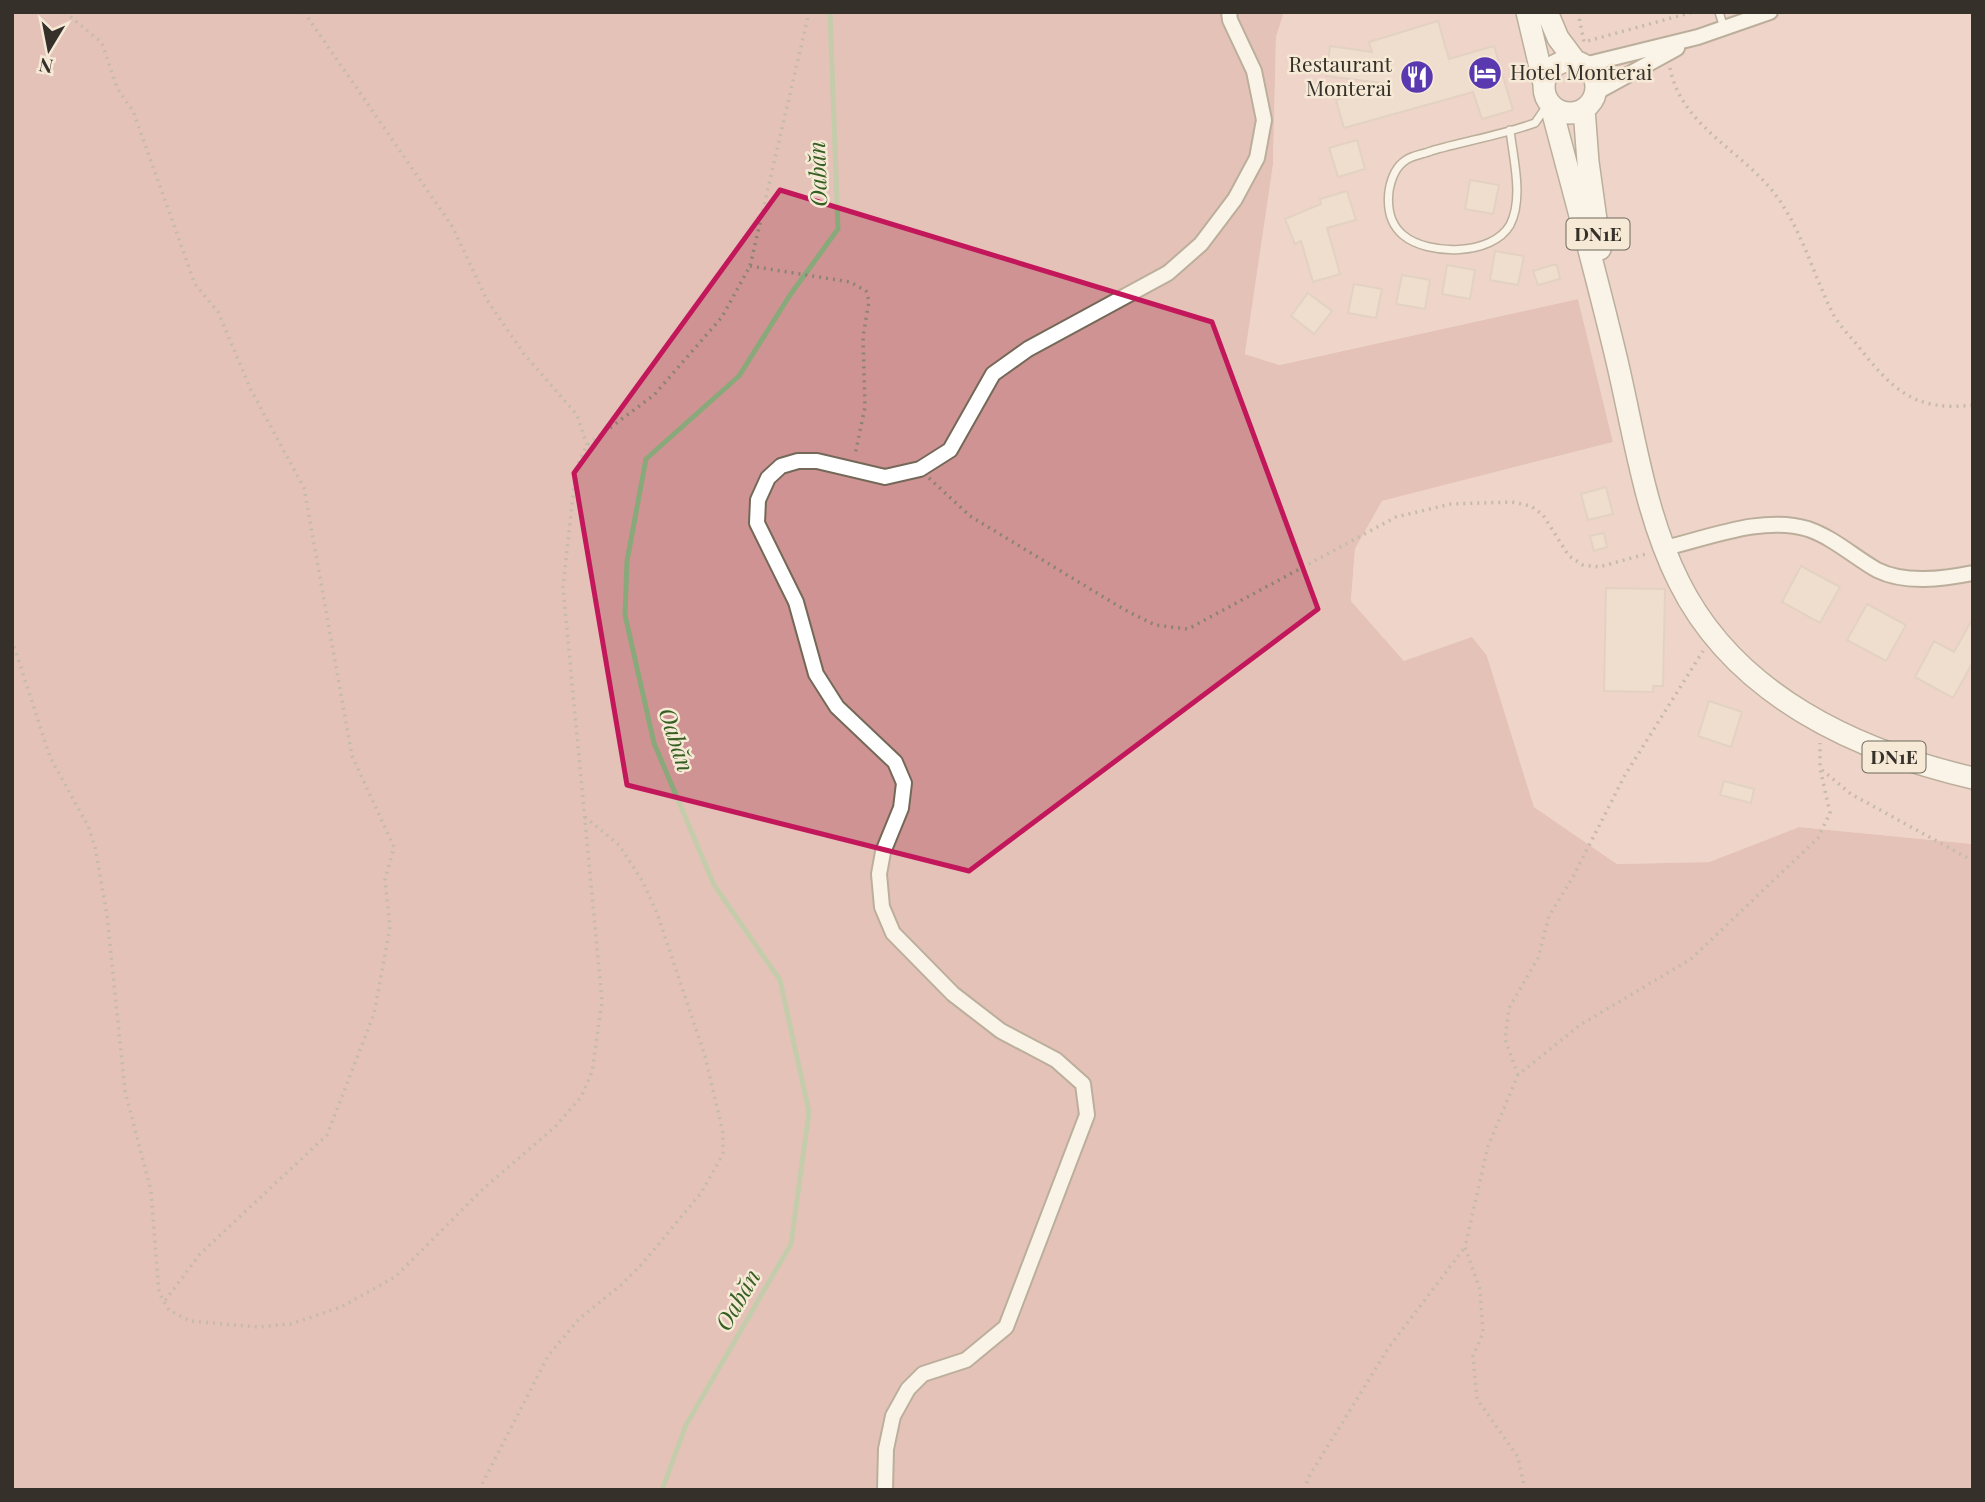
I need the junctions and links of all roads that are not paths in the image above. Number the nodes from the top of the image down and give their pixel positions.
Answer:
1 (1229, 12) edge
2 (1527, 12) edge
3 (1547, 12) edge
4 (1719, 12) edge
5 (1770, 12) edge
6 (1724, 29) junction
7 (1698, 37) junction
8 (1580, 64) junction
9 (1547, 98) junction
10 (1590, 101) junction
11 (1510, 130) junction
12 (1616, 358) junction
13 (1665, 548) junction
14 (1973, 573) edge
15 (1973, 778) edge
16 (885, 1490) edge

1 - 16 street
2 - 9 main road, DN1E
3 - 8 main road, DN1E
4 - 6 lane
5 - 6 street
6 - 7 street
7 - 8 street
7 - 10 street
8 - 9 main road
8 - 10 main road, DN1E
9 - 10 main road
9 - 11 lane
9 - 12 main road, DN1E
10 - 12 main road, DN1E
11 - 11 lane
12 - 13 main road, DN1E
13 - 14 street
13 - 15 main road, DN1E

